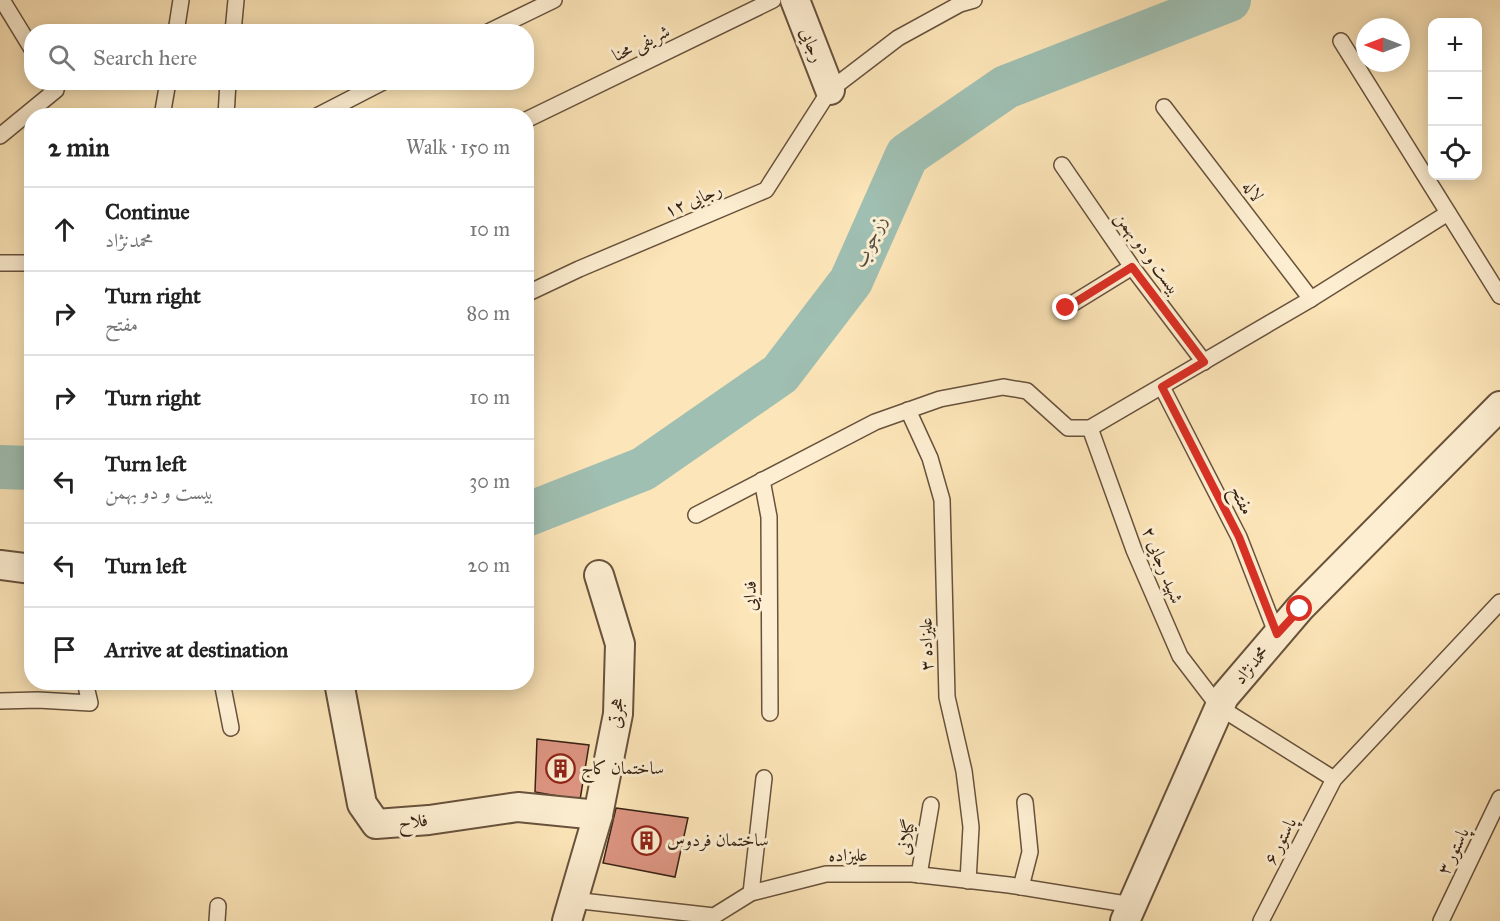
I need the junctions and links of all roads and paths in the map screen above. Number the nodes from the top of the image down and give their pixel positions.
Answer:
1 (2, 0) edge
2 (181, 0) edge
3 (236, 0) edge
4 (554, 0) edge
5 (773, 0) edge
6 (795, 0) edge
7 (974, 0) edge
8 (177, 24) edge
9 (234, 24) edge
10 (504, 24) edge
11 (24, 36) edge
12 (1341, 41) dead end
13 (56, 90) edge
14 (167, 90) edge
15 (228, 90) edge
16 (367, 90) edge
17 (830, 90) junction
18 (1164, 107) dead end
19 (34, 108) edge
20 (163, 108) edge
21 (226, 108) edge
22 (332, 108) edge
23 (24, 116) edge
24 (534, 116) edge
25 (0, 136) edge
26 (1062, 165) dead end
27 (1448, 213) junction
28 (0, 263) edge
29 (24, 264) dead end
30 (1132, 267) junction
31 (534, 290) edge
32 (1500, 297) edge
33 (1311, 299) junction
34 (1066, 308) dead end
35 (1204, 362) junction
36 (1162, 387) junction
37 (1500, 406) edge
38 (908, 410) junction
39 (1090, 428) junction
40 (762, 480) junction
41 (696, 515) dead end
42 (0, 565) edge
43 (24, 568) edge
44 (600, 575) dead end
45 (1500, 602) edge
46 (1277, 634) junction
47 (87, 690) edge
48 (224, 690) edge
49 (341, 690) edge
50 (0, 701) edge
51 (1219, 707) junction
52 (770, 712) dead end
53 (231, 728) dead end
54 (764, 778) dead end
55 (1334, 779) junction
56 (1500, 798) edge
57 (1025, 802) dead end
58 (932, 805) dead end
59 (598, 815) junction
60 (919, 875) junction
61 (968, 881) junction
62 (1021, 887) junction
63 (751, 893) junction
64 (570, 911) edge
65 (1129, 913) edge
66 (1261, 921) edge
67 (1441, 921) edge

1 - 11 lane
2 - 8 lane
3 - 9 lane
4 - 10 lane
5 - 24 lane, شریفی محنا
6 - 17 street, رجایی
7 - 17 lane, رجایی ۱۲
12 - 27 lane
13 - 19 lane
14 - 20 lane
15 - 21 lane
16 - 22 lane
17 - 31 lane, رجایی ۱۲
18 - 33 lane, لاله
23 - 25 lane
26 - 30 lane, بیست و دو بهمن
27 - 32 lane
27 - 33 lane
28 - 29 lane
30 - 34 lane
30 - 35 lane, بیست و دو بهمن
33 - 35 lane
35 - 36 lane
36 - 39 lane
36 - 46 lane, مفتح
37 - 46 street, محمدنژاد
38 - 39 lane
38 - 40 lane
38 - 61 lane, علیزاده ۳
39 - 51 lane, شهید رجایی ۲
40 - 41 lane
40 - 52 lane, فدایی
42 - 43 street
44 - 59 street, هجرتی
45 - 55 lane, پاستور ۶
46 - 51 street, محمدنژاد
47 - 50 lane
48 - 53 lane
49 - 59 street, فلاح
51 - 55 lane
51 - 65 street, محمدنژاد
54 - 63 lane
55 - 66 lane, پاستور ۶
56 - 67 lane, پاستور ۳
57 - 62 lane
58 - 60 lane, گیلانی
59 - 64 street, هجرتی
60 - 61 lane, علیزاده
60 - 63 lane, علیزاده
61 - 62 lane, علیزاده
62 - 65 lane, علیزاده
63 - 64 lane, علیزاده

